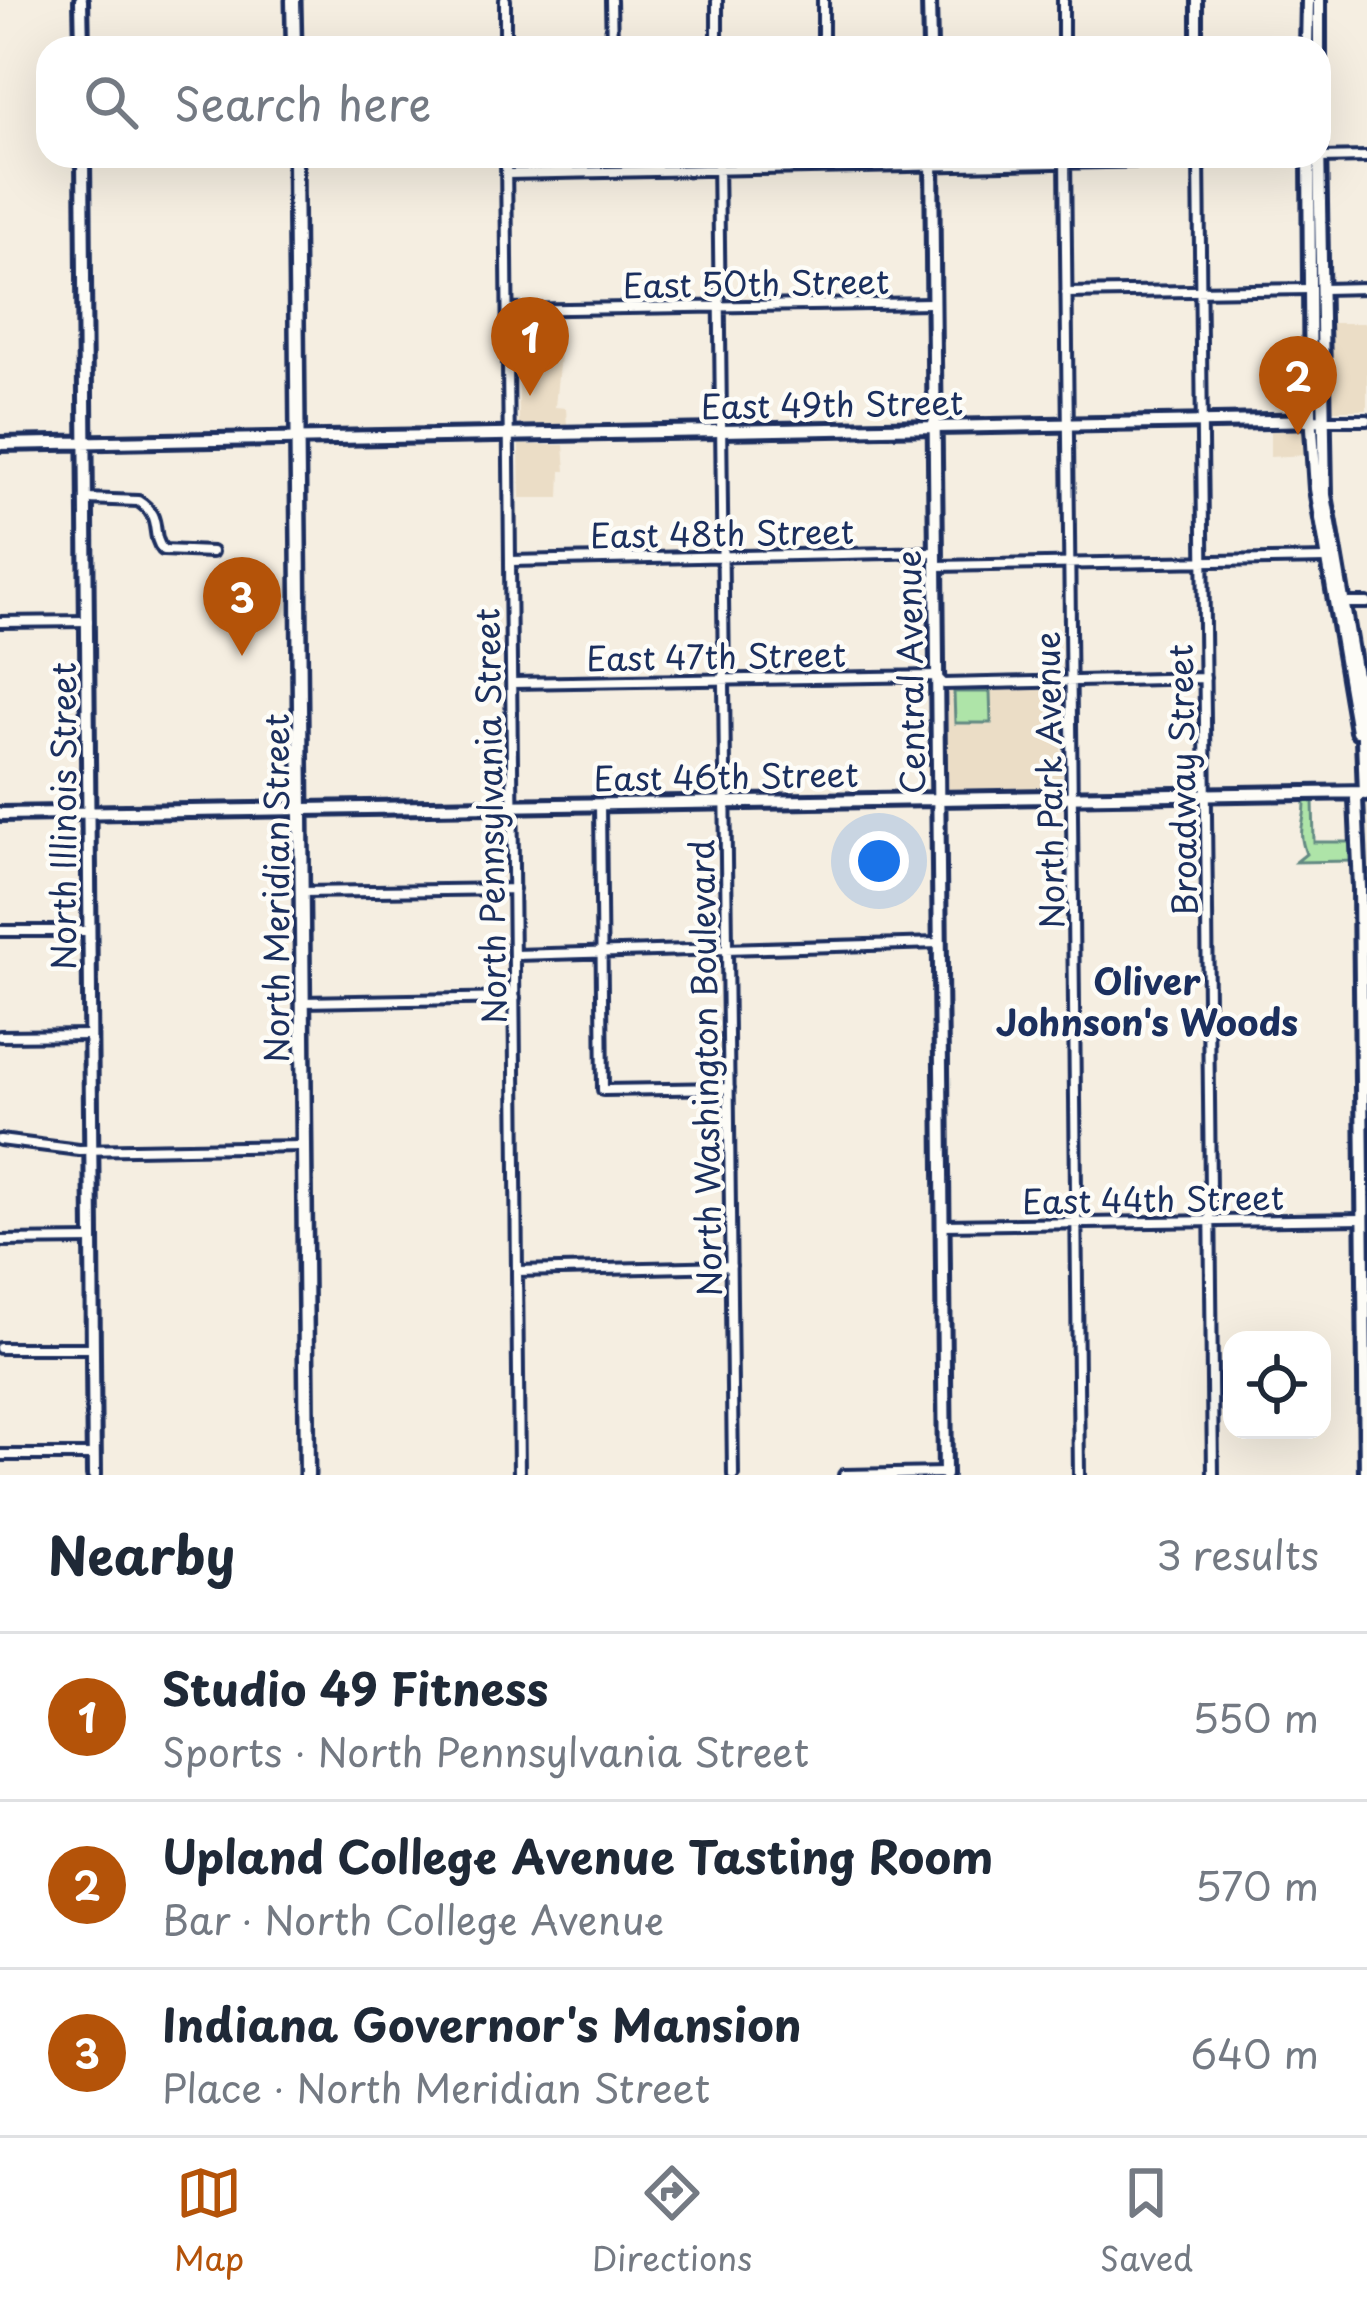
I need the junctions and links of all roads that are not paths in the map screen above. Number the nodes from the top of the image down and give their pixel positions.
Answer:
1 (81, 0) edge
2 (293, 0) edge
3 (505, 0) edge
4 (611, 0) edge
5 (717, 0) edge
6 (823, 0) edge
7 (929, 0) edge
8 (1063, 0) edge
9 (1197, 0) edge
10 (1308, 0) edge
11 (1319, 0) edge
12 (82, 36) edge
13 (294, 36) edge
14 (505, 36) edge
15 (612, 36) edge
16 (717, 36) edge
17 (823, 36) edge
18 (930, 36) edge
19 (1064, 36) edge
20 (1197, 36) edge
21 (1306, 36) edge
22 (1319, 36) edge
23 (1331, 157) edge
24 (1367, 157) edge
25 (83, 168) edge
26 (295, 168) edge
27 (507, 168) edge
28 (761, 168) edge
29 (932, 168) edge
30 (1064, 168) edge
31 (1199, 168) edge
32 (1313, 168) edge
33 (718, 170) junction
34 (507, 174) junction
35 (1367, 288) edge
36 (1316, 289) junction
37 (1201, 291) junction
38 (1066, 293) junction
39 (932, 303) junction
40 (720, 306) junction
41 (508, 310) junction
42 (1317, 420) junction
43 (1367, 420) edge
44 (1202, 422) junction
45 (1068, 425) junction
46 (934, 428) junction
47 (722, 432) junction
48 (510, 436) junction
49 (298, 441) junction
50 (86, 444) junction
51 (0, 445) edge
52 (87, 499) junction
53 (212, 552) dead end
54 (935, 552) junction
55 (723, 556) junction
56 (1326, 559) junction
57 (511, 561) junction
58 (1204, 561) junction
59 (1069, 564) junction
60 (935, 566) junction
61 (1344, 603) junction
62 (1367, 603) edge
63 (88, 621) junction
64 (0, 622) edge
65 (937, 676) junction
66 (1204, 678) junction
67 (724, 679) junction
68 (1070, 681) junction
69 (512, 683) junction
70 (1360, 746) junction
71 (1366, 793) edge
72 (1205, 794) junction
73 (1072, 796) junction
74 (938, 799) junction
75 (726, 802) junction
76 (600, 804) junction
77 (513, 806) junction
78 (302, 809) junction
79 (89, 813) junction
80 (0, 814) edge
81 (514, 889) junction
82 (302, 892) junction
83 (0, 931) edge
84 (90, 931) junction
85 (939, 943) junction
86 (726, 949) junction
87 (602, 953) junction
88 (515, 955) junction
89 (515, 998) junction
90 (303, 1001) junction
91 (91, 1035) junction
92 (0, 1036) edge
93 (729, 1088) junction
94 (0, 1140) edge
95 (304, 1146) junction
96 (92, 1150) junction
97 (1363, 1219) junction
98 (1210, 1221) junction
99 (1076, 1223) junction
100 (943, 1225) junction
101 (93, 1240) junction
102 (0, 1241) edge
103 (731, 1266) junction
104 (518, 1270) junction
105 (0, 1348) edge
106 (93, 1348) junction
107 (0, 1455) edge
108 (94, 1455) junction
109 (945, 1474) edge
110 (94, 1475) edge
111 (307, 1475) edge
112 (519, 1475) edge
113 (733, 1475) edge
114 (844, 1475) edge
115 (1079, 1475) edge
116 (1213, 1475) edge
117 (1366, 1475) edge

1 - 12 main road
2 - 13 main road
3 - 14 street
4 - 15 street
5 - 16 street
6 - 17 street
7 - 18 main road
8 - 19 street
9 - 20 street
10 - 21 main road
11 - 22 main road
23 - 24 street
25 - 50 main road, North Illinois Street
26 - 49 main road, North Meridian Street
27 - 34 street, North Pennsylvania Street
28 - 33 street
29 - 39 main road, Central Avenue
30 - 38 street, North Park Avenue
31 - 37 street, Broadway Street
32 - 36 main road
33 - 34 street
33 - 40 street, North Washington Boulevard
34 - 41 street, North Pennsylvania Street
35 - 36 street
36 - 37 street
36 - 42 main road
37 - 38 street
37 - 44 street, Broadway Street
38 - 45 street, North Park Avenue
39 - 40 street, East 50th Street
39 - 46 main road, Central Avenue
40 - 41 street, East 50th Street
40 - 47 street, North Washington Boulevard
41 - 48 street, North Pennsylvania Street
42 - 43 street, East 49th Street
42 - 44 main road, East 49th Street
42 - 56 main road
42 - 61 main road
44 - 45 main road, East 49th Street
44 - 58 street, Broadway Street
45 - 46 main road, East 49th Street
45 - 59 street, North Park Avenue
46 - 47 main road, East 49th Street
46 - 54 main road, Central Avenue
47 - 48 main road, East 49th Street
47 - 55 street, North Washington Boulevard
48 - 49 main road, East 49th Street
48 - 57 street, North Pennsylvania Street
49 - 50 main road, East 49th Street
49 - 78 main road, North Meridian Street
50 - 51 main road, East 49th Street
50 - 52 main road, North Illinois Street
52 - 53 street
52 - 63 main road, North Illinois Street
54 - 55 street, East 48th Street
54 - 60 main road, Central Avenue
55 - 57 street, East 48th Street
55 - 67 street, North Washington Boulevard
56 - 58 street
56 - 70 main road
57 - 69 street, North Pennsylvania Street
58 - 59 street
58 - 66 street, Broadway Street
59 - 60 street
59 - 68 street, North Park Avenue
60 - 65 main road, Central Avenue
61 - 62 street
61 - 70 main road
63 - 64 street
63 - 79 main road, North Illinois Street
65 - 67 street, East 47th Street
65 - 68 street, East 47th Street
65 - 74 main road, Central Avenue
66 - 68 street, East 47th Street
66 - 72 street, Broadway Street
67 - 69 street, East 47th Street
67 - 75 street, North Washington Boulevard
68 - 73 street, North Park Avenue
69 - 77 street, North Pennsylvania Street
70 - 71 main road
71 - 72 main road, East 46th Street
71 - 97 main road
72 - 73 main road, East 46th Street
72 - 98 street, Broadway Street
73 - 74 main road, East 46th Street
73 - 99 street, North Park Avenue
74 - 75 main road, East 46th Street
74 - 85 main road, Central Avenue
75 - 76 main road, East 46th Street
75 - 86 street, North Washington Boulevard
76 - 77 main road, East 46th Street
76 - 87 street
77 - 78 main road, East 46th Street
77 - 81 street, North Pennsylvania Street
78 - 79 main road, East 46th Street
78 - 82 main road, North Meridian Street
79 - 80 main road, East 46th Street
79 - 84 main road, North Illinois Street
81 - 82 street
81 - 88 street, North Pennsylvania Street
82 - 90 main road, North Meridian Street
83 - 84 street
84 - 91 main road, North Illinois Street
85 - 86 street
85 - 100 main road, Central Avenue
86 - 87 street
86 - 93 street, North Washington Boulevard
87 - 88 street
87 - 93 street
88 - 89 street, North Pennsylvania Street
89 - 90 street
89 - 104 street, North Pennsylvania Street
90 - 95 main road, North Meridian Street
91 - 92 street
91 - 96 main road, North Illinois Street
93 - 103 street, North Washington Boulevard
94 - 96 street
95 - 96 street
95 - 111 main road, North Meridian Street
96 - 101 main road, North Illinois Street
97 - 98 street, East 44th Street
97 - 117 main road
98 - 99 street, East 44th Street
98 - 116 street, Broadway Street
99 - 100 street, East 44th Street
99 - 115 street, North Park Avenue
100 - 109 main road, Central Avenue
101 - 102 street
101 - 106 main road, North Illinois Street
103 - 104 street
103 - 113 street, North Washington Boulevard
104 - 112 street, North Pennsylvania Street
105 - 106 street
106 - 108 main road, North Illinois Street
107 - 108 street
108 - 110 main road, North Illinois Street
109 - 114 street

